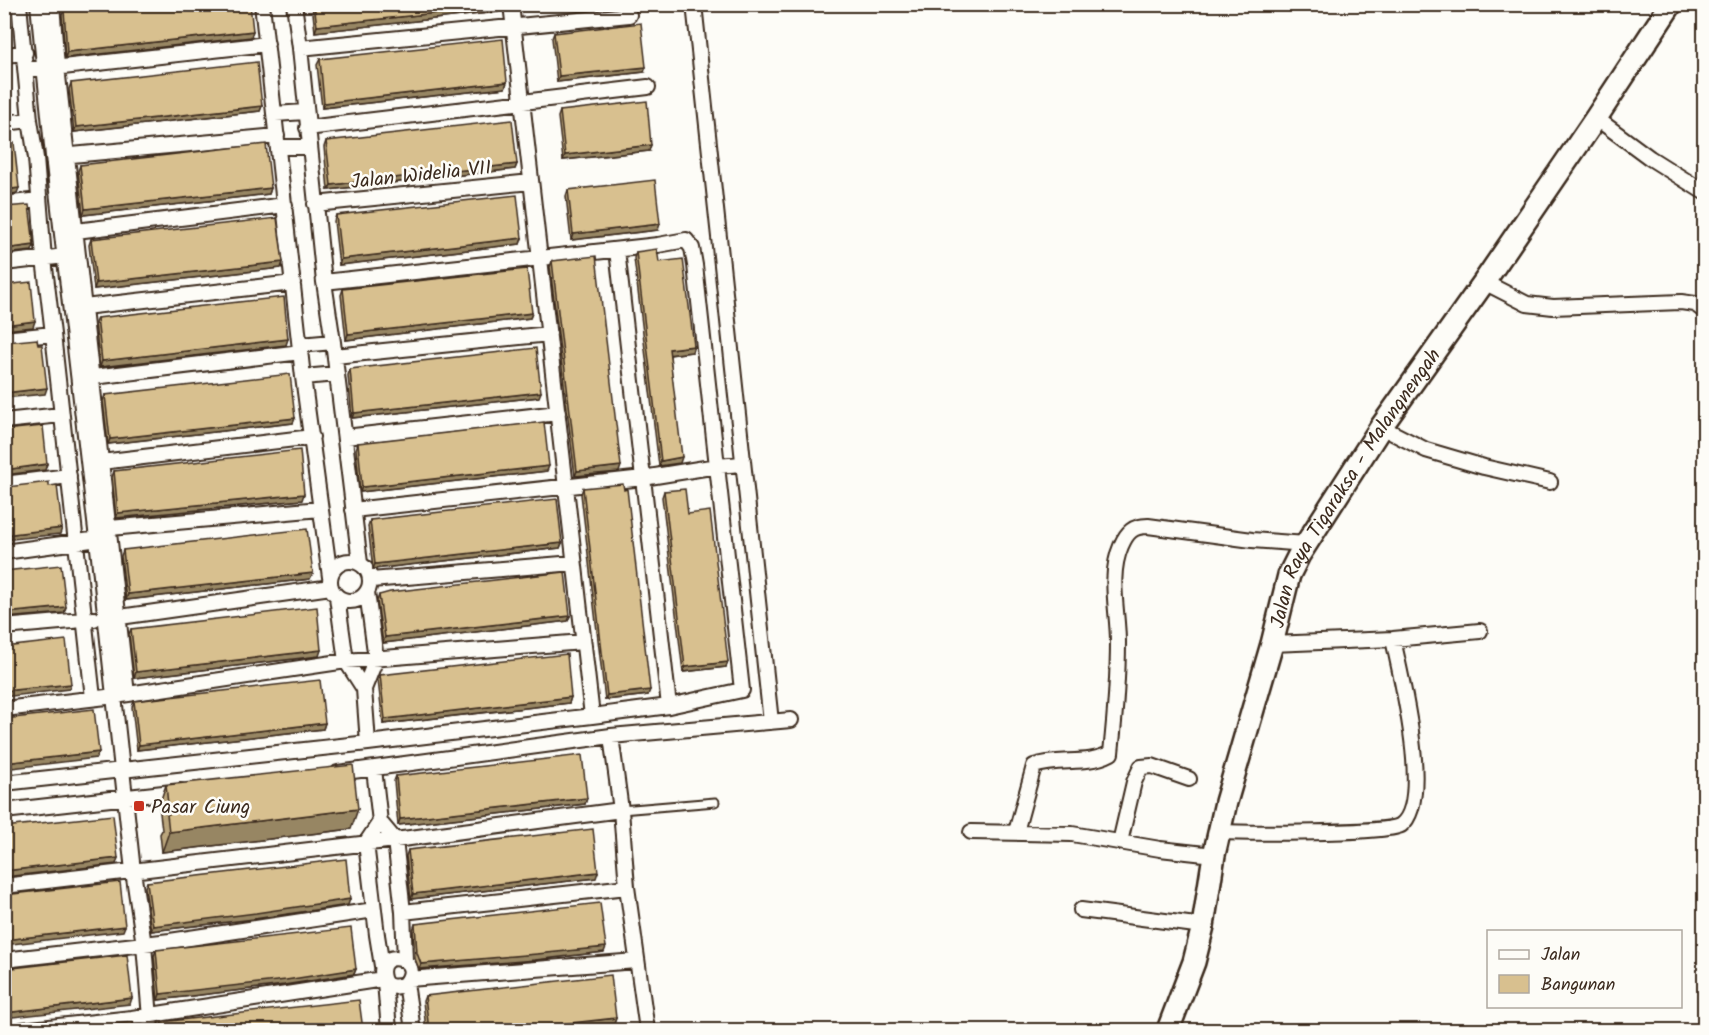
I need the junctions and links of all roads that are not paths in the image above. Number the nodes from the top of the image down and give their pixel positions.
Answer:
1 (19, 4) edge
2 (38, 4) edge
3 (52, 4) edge
4 (262, 4) edge
5 (294, 4) edge
6 (511, 4) edge
7 (694, 4) edge
8 (1671, 4) edge
9 (629, 15) dead end
10 (514, 26) junction
11 (267, 44) junction
12 (300, 48) junction
13 (25, 53) junction
14 (4, 55) edge
15 (51, 68) junction
16 (25, 69) junction
17 (648, 87) dead end
18 (522, 101) junction
19 (305, 112) junction
20 (275, 114) junction
21 (1596, 118) junction
22 (30, 120) junction
23 (4, 123) edge
24 (307, 128) junction
25 (278, 142) junction
26 (310, 147) junction
27 (68, 155) junction
28 (53, 156) junction
29 (36, 158) junction
30 (531, 182) junction
31 (1704, 192) edge
32 (39, 200) junction
33 (4, 204) edge
34 (315, 204) junction
35 (285, 206) junction
36 (76, 231) junction
37 (617, 250) junction
38 (72, 255) junction
39 (540, 258) junction
40 (44, 259) junction
41 (4, 263) edge
42 (324, 282) junction
43 (1484, 282) junction
44 (293, 283) junction
45 (84, 307) junction
46 (1704, 311) edge
47 (53, 334) junction
48 (549, 334) junction
49 (4, 339) edge
50 (300, 348) junction
51 (334, 349) junction
52 (337, 374) junction
53 (92, 377) junction
54 (303, 377) junction
55 (78, 379) junction
56 (58, 380) junction
57 (558, 413) junction
58 (61, 415) junction
59 (4, 421) edge
60 (1381, 428) junction
61 (312, 436) junction
62 (345, 437) junction
63 (101, 462) junction
64 (742, 464) junction
65 (717, 466) junction
66 (69, 476) junction
67 (643, 478) junction
68 (1550, 482) dead end
69 (4, 484) edge
70 (566, 486) junction
71 (320, 509) junction
72 (353, 510) junction
73 (106, 535) junction
74 (75, 543) junction
75 (1306, 544) junction
76 (4, 552) edge
77 (360, 563) junction
78 (574, 563) junction
79 (369, 586) junction
80 (333, 587) junction
81 (120, 617) junction
82 (85, 619) junction
83 (105, 619) junction
84 (4, 627) edge
85 (1480, 631) dead end
86 (1393, 639) junction
87 (583, 642) junction
88 (1272, 644) junction
89 (376, 659) junction
90 (346, 661) junction
91 (364, 689) junction
92 (121, 695) junction
93 (93, 698) junction
94 (669, 706) junction
95 (4, 709) edge
96 (592, 716) junction
97 (791, 720) dead end
98 (771, 722) junction
99 (611, 736) junction
100 (368, 743) junction
101 (123, 769) junction
102 (374, 769) junction
103 (327, 775) edge
104 (1189, 779) dead end
105 (4, 783) edge
106 (197, 790) edge
107 (126, 798) junction
108 (715, 802) dead end
109 (621, 810) junction
110 (4, 811) edge
111 (380, 822) junction
112 (971, 832) dead end
113 (1016, 832) junction
114 (1219, 832) junction
115 (395, 840) junction
116 (1120, 842) junction
117 (366, 843) junction
118 (1214, 855) junction
119 (133, 871) junction
120 (4, 886) edge
121 (627, 887) junction
122 (374, 910) junction
123 (1081, 910) dead end
124 (403, 912) junction
125 (1203, 926) junction
126 (144, 945) junction
127 (4, 960) edge
128 (405, 960) junction
129 (636, 961) junction
130 (383, 976) junction
131 (408, 981) junction
132 (150, 1015) junction
133 (22, 1030) edge
134 (151, 1030) edge
135 (389, 1030) edge
136 (413, 1030) edge
137 (640, 1030) edge
138 (646, 1030) edge
139 (1168, 1030) edge

1 - 13 street
2 - 15 street
3 - 15 street
4 - 11 street
5 - 12 street
6 - 10 street
7 - 64 street
8 - 21 main road, Jalan Raya Tigaraksa - Malangnengah
9 - 10 street
10 - 12 street
10 - 18 street
11 - 15 street
11 - 20 street
12 - 19 street
13 - 14 street
13 - 16 street
15 - 16 street
15 - 27 street
15 - 28 street
16 - 22 street
17 - 18 street
18 - 24 street
18 - 30 street
19 - 20 street
19 - 24 street
20 - 25 street
21 - 31 street
21 - 43 main road, Jalan Raya Tigaraksa - Malangnengah
22 - 23 street
22 - 29 street
24 - 26 street
25 - 26 street
25 - 27 street
25 - 35 street
26 - 34 street
27 - 28 street
27 - 36 street
28 - 29 street
28 - 38 street
29 - 32 street
30 - 34 street, Jalan Widelia VII
30 - 39 street
32 - 33 street
32 - 40 street
34 - 42 street
35 - 36 street
35 - 44 street
36 - 38 street
37 - 39 street
37 - 65 street
37 - 67 street
38 - 40 street
38 - 45 street
38 - 55 street
39 - 42 street
39 - 48 street
40 - 41 street
40 - 47 street
42 - 51 street
43 - 46 street
43 - 60 main road, Jalan Raya Tigaraksa - Malangnengah
44 - 45 street
44 - 50 street
45 - 53 street
47 - 49 street
47 - 56 street
48 - 51 street
48 - 57 street
50 - 51 street
50 - 53 street
50 - 54 street
51 - 52 street
52 - 54 street
52 - 62 street
53 - 55 street
53 - 63 street
54 - 61 street
55 - 56 street
55 - 73 street
56 - 58 street
57 - 62 street
57 - 70 street
58 - 59 street
58 - 66 street
60 - 68 street
60 - 75 main road, Jalan Raya Tigaraksa - Malangnengah
61 - 63 street
61 - 71 street
62 - 72 street
63 - 73 street
64 - 65 street
64 - 98 street
65 - 67 street
65 - 94 street
66 - 69 street
66 - 74 street
67 - 70 street
67 - 94 street
70 - 72 street
70 - 78 street
71 - 73 street
71 - 80 street
72 - 77 street
73 - 74 street
73 - 81 street
73 - 83 street
74 - 76 street
74 - 82 street
75 - 88 main road, Jalan Raya Tigaraksa - Malangnengah
75 - 113 street
77 - 79 street
77 - 80 street
78 - 79 street
78 - 87 street
79 - 80 street
79 - 89 street
80 - 81 street
80 - 90 street
81 - 83 street
81 - 92 street
82 - 83 street
82 - 84 street
82 - 93 street
83 - 92 street
85 - 86 street
86 - 88 street
86 - 114 street
87 - 89 street
87 - 96 street
88 - 114 main road, Jalan Raya Tigaraksa - Malangnengah
89 - 90 street
89 - 91 street
90 - 91 street
90 - 92 street
91 - 100 street
92 - 93 street
92 - 101 street
93 - 95 street
94 - 96 street
96 - 100 street
97 - 98 street
98 - 99 street
99 - 102 street
99 - 109 street
100 - 101 street
101 - 105 street
101 - 107 street
102 - 103 street
102 - 111 street
104 - 116 street
106 - 107 street
107 - 110 street
107 - 119 street
108 - 109 lane
109 - 115 street
109 - 121 street
111 - 115 street
111 - 117 street
112 - 113 street
113 - 116 street
114 - 118 main road, Jalan Raya Tigaraksa - Malangnengah
115 - 117 street
115 - 124 street
116 - 118 street
117 - 119 street
117 - 122 street
118 - 125 main road, Jalan Raya Tigaraksa - Malangnengah
119 - 120 street
119 - 126 street
121 - 124 street
121 - 129 street
122 - 126 street
122 - 130 street
123 - 125 street
124 - 128 street
125 - 139 main road, Jalan Raya Tigaraksa - Malangnengah
126 - 127 street
126 - 132 street
128 - 130 street
128 - 131 street
129 - 131 street
129 - 138 street
130 - 131 street
130 - 132 street
130 - 135 street
131 - 136 street
132 - 133 street
132 - 134 street
137 - 138 street

